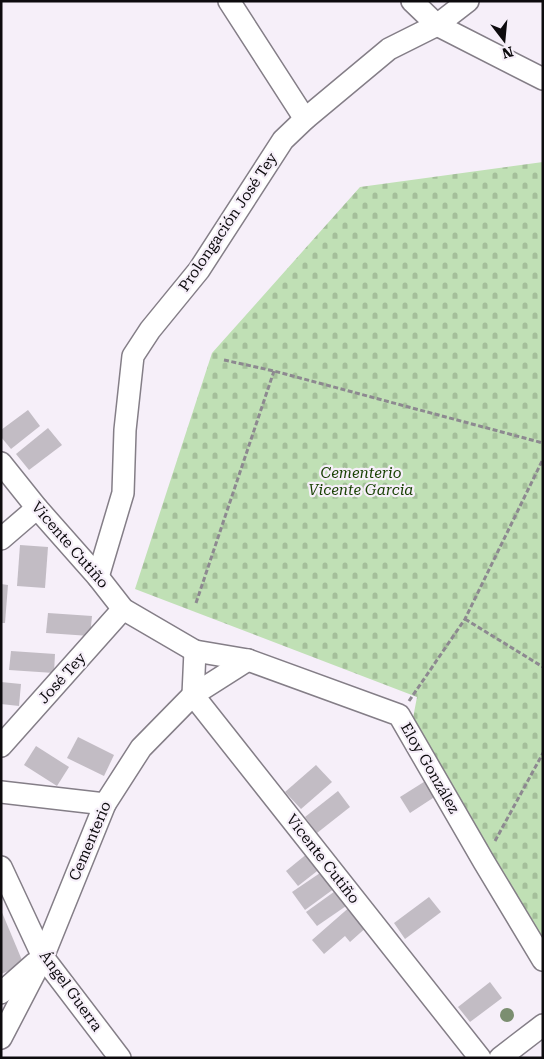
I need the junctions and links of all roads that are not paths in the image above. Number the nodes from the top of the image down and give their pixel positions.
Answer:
1 (229, 1) edge
2 (412, 1) edge
3 (468, 1) edge
4 (437, 25) junction
5 (543, 79) edge
6 (305, 119) junction
7 (1, 463) edge
8 (37, 508) junction
9 (1, 540) edge
10 (98, 577) junction
11 (123, 609) junction
12 (195, 651) junction
13 (248, 660) junction
14 (193, 695) junction
15 (1, 746) edge
16 (1, 792) edge
17 (104, 804) junction
18 (1, 867) edge
19 (43, 957) junction
20 (543, 960) edge
21 (1, 993) edge
22 (543, 1025) edge
23 (1, 1038) edge
24 (120, 1058) edge
25 (480, 1058) edge
26 (500, 1058) edge

1 - 6 street
2 - 4 street
3 - 4 street, Prolongación José Tey
4 - 5 street
4 - 6 street, Prolongación José Tey
6 - 10 street, Prolongación José Tey
7 - 8 street, Vicente Cutiño
8 - 9 street
8 - 10 street, Vicente Cutiño
10 - 11 street, Vicente Cutiño
11 - 12 street, Vicente Cutiño
11 - 15 street, José Tey
12 - 13 street, Vicente Cutiño
12 - 14 street
13 - 14 street, Cementerio
13 - 20 street, Eloy González
14 - 17 street, Cementerio
14 - 25 street, Vicente Cutiño
16 - 17 street
17 - 19 street, Cementerio
18 - 19 street, Ángel Guerra
19 - 21 street
19 - 23 street, Cementerio
19 - 24 street, Ángel Guerra
22 - 26 street

